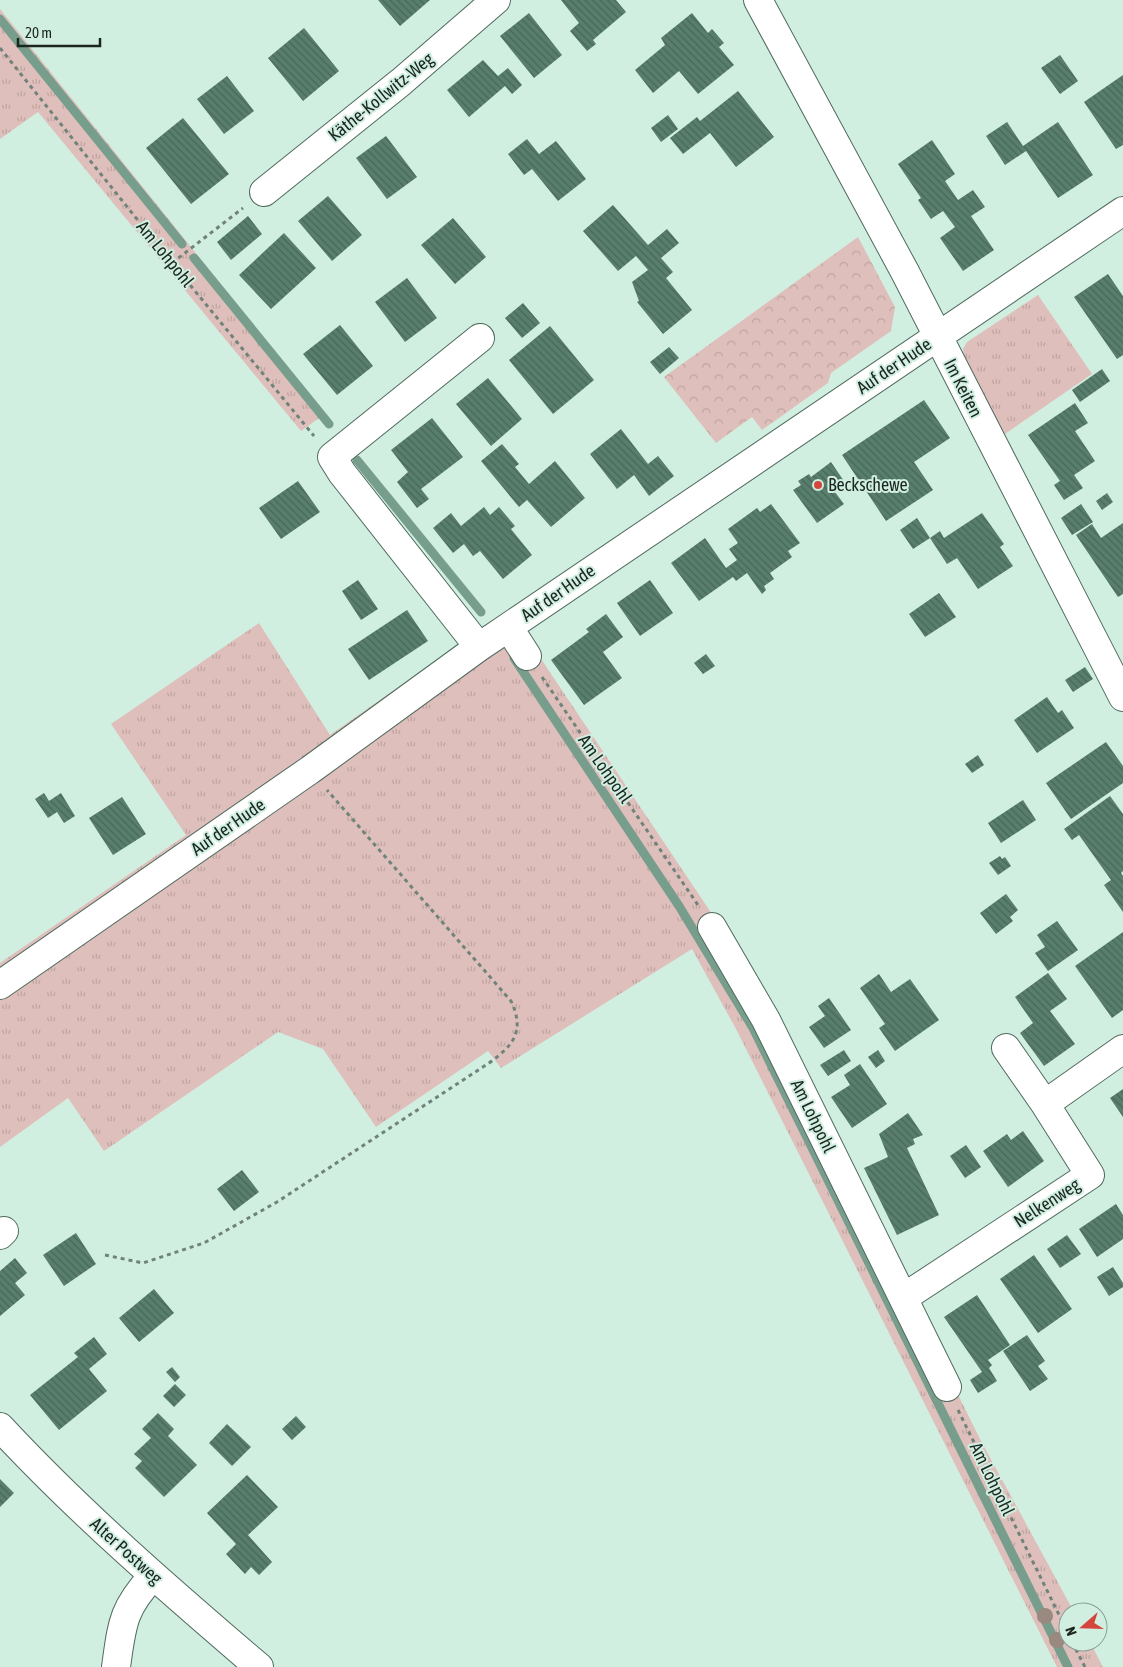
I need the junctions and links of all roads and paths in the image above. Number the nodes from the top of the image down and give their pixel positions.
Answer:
1 (496, 0) edge
2 (758, 0) edge
3 (0, 48) edge
4 (264, 192) joint
5 (1123, 211) edge
6 (172, 263) junction
7 (937, 337) junction
8 (480, 338) dead end
9 (332, 457) junction
10 (508, 628) junction
11 (479, 646) junction
12 (527, 656) joint
13 (1114, 657) edge
14 (1123, 697) edge
15 (310, 770) junction
16 (712, 927) joint
17 (0, 985) edge
18 (1006, 1048) dead end
19 (1123, 1049) edge
20 (1045, 1104) junction
21 (105, 1255) dead end
22 (903, 1298) junction
23 (947, 1387) joint
24 (0, 1427) edge
25 (153, 1576) junction
26 (1058, 1613) edge
27 (1077, 1652) edge
28 (116, 1667) edge
29 (259, 1667) edge
30 (1085, 1667) edge

1 - 4 street, Käthe-Kollwitz-Weg
2 - 7 street, Im Keiten
3 - 6 path, Am Lohpohl
4 - 6 path
5 - 7 street, Auf der Hude
6 - 9 path, Am Lohpohl
7 - 10 street, Auf der Hude
7 - 13 street, Im Keiten
8 - 9 street
9 - 11 street
10 - 11 street, Auf der Hude
10 - 12 street
11 - 15 street, Auf der Hude
12 - 16 path, Am Lohpohl
13 - 14 street, Im Keiten
15 - 17 street, Auf der Hude
15 - 21 path
16 - 22 street, Am Lohpohl
18 - 20 street
19 - 20 street
20 - 22 street, Nelkenweg
22 - 23 street, Am Lohpohl
23 - 26 path, Am Lohpohl
24 - 25 street, Alter Postweg
25 - 28 street
25 - 29 street, Alter Postweg
27 - 30 path

